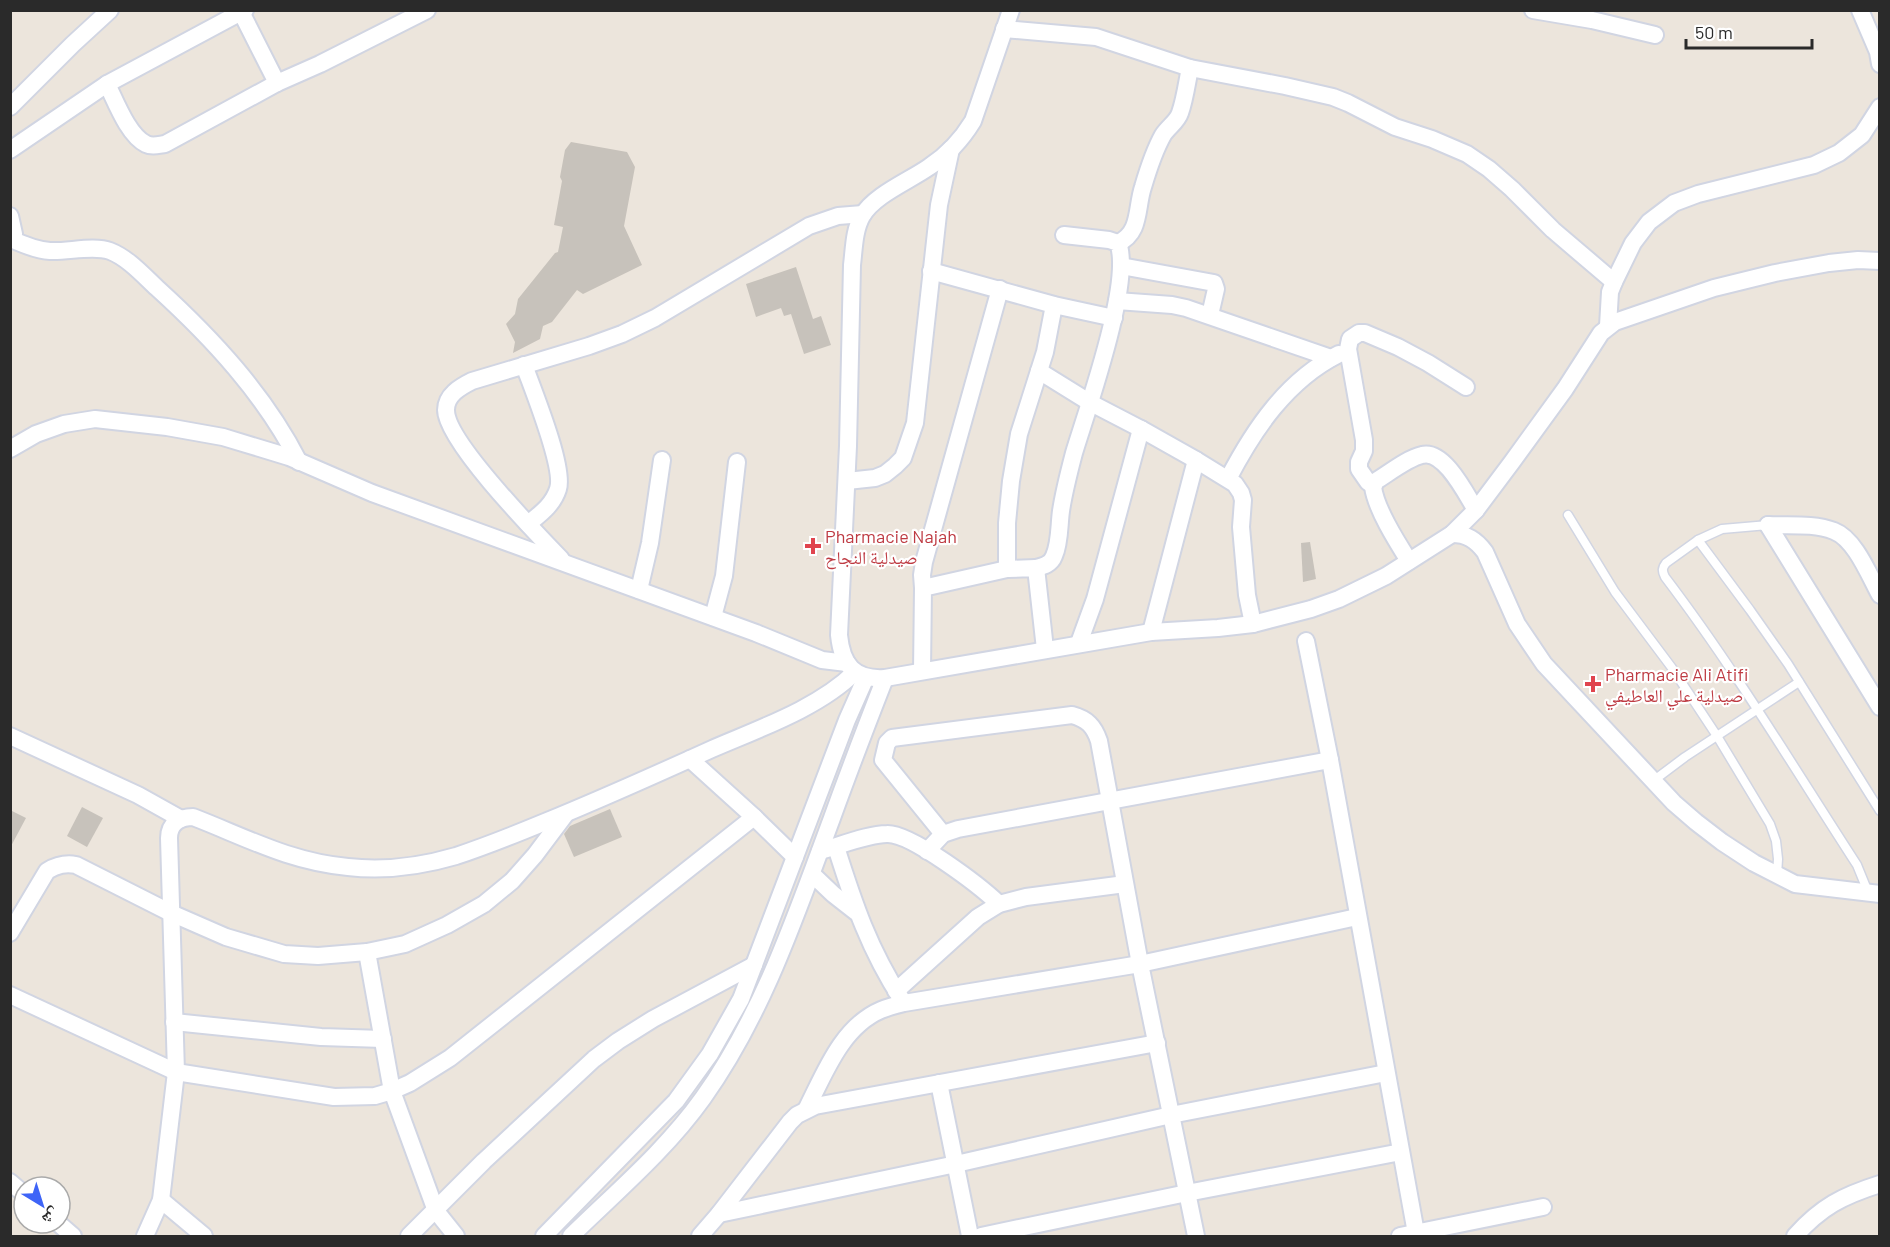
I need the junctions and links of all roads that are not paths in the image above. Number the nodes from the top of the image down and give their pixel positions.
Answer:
1 (110, 10) edge
2 (427, 10) edge
3 (1011, 10) edge
4 (1533, 10) edge
5 (1860, 10) edge
6 (242, 11) edge
7 (1005, 29) junction
8 (1655, 35) dead end
9 (1880, 64) edge
10 (1190, 68) junction
11 (277, 83) junction
12 (107, 84) junction
13 (10, 107) edge
14 (1880, 107) edge
15 (951, 149) junction
16 (10, 150) edge
17 (863, 214) junction
18 (10, 216) edge
19 (1064, 235) dead end
20 (11, 239) edge
21 (1118, 243) junction
22 (1880, 261) edge
23 (1121, 266) junction
24 (931, 271) junction
25 (1614, 282) junction
26 (1000, 289) junction
27 (1054, 305) junction
28 (1115, 310) junction
29 (1210, 315) junction
30 (1608, 326) junction
31 (1348, 350) junction
32 (1331, 358) junction
33 (524, 365) junction
34 (1039, 371) junction
35 (1466, 387) dead end
36 (1089, 402) junction
37 (1141, 429) junction
38 (10, 449) edge
39 (662, 460) dead end
40 (1196, 460) junction
41 (299, 462) junction
42 (737, 462) dead end
43 (1228, 480) junction
44 (847, 481) junction
45 (1374, 486) junction
46 (1476, 510) junction
47 (1568, 515) dead end
48 (528, 524) junction
49 (1768, 525) junction
50 (1452, 534) junction
51 (1698, 540) junction
52 (1409, 561) junction
53 (566, 564) junction
54 (1036, 568) junction
55 (1007, 569) junction
56 (923, 588) junction
57 (639, 590) junction
58 (1880, 595) edge
59 (713, 617) junction
60 (1253, 624) junction
61 (1151, 632) junction
62 (1306, 641) dead end
63 (1079, 643) junction
64 (1045, 650) junction
65 (856, 671) junction
66 (922, 671) junction
67 (885, 678) junction
68 (1799, 682) junction
69 (1880, 707) edge
70 (1758, 708) junction
71 (10, 736) edge
72 (1717, 736) junction
73 (690, 759) junction
74 (1330, 760) junction
75 (1653, 781) junction
76 (1110, 801) junction
77 (1880, 811) edge
78 (567, 813) junction
79 (754, 817) junction
80 (181, 819) junction
81 (943, 834) junction
82 (828, 849) junction
83 (927, 851) junction
84 (795, 857) junction
85 (812, 874) junction
86 (1777, 875) junction
87 (1125, 884) junction
88 (1874, 893) edge
89 (999, 904) junction
90 (856, 912) junction
91 (171, 913) junction
92 (1357, 917) junction
93 (10, 933) edge
94 (367, 952) junction
95 (1140, 964) junction
96 (754, 965) junction
97 (10, 995) edge
98 (900, 997) junction
99 (174, 1022) junction
100 (383, 1039) junction
101 (1157, 1043) junction
102 (176, 1072) junction
103 (1386, 1073) junction
104 (939, 1083) junction
105 (392, 1091) junction
106 (806, 1110) junction
107 (1171, 1115) junction
108 (1401, 1152) junction
109 (956, 1164) junction
110 (1880, 1184) edge
111 (1187, 1193) junction
112 (161, 1200) junction
113 (1544, 1207) dead end
114 (436, 1211) junction
115 (719, 1214) junction
116 (1408, 1235) edge
117 (145, 1236) edge
118 (204, 1236) edge
119 (410, 1236) edge
120 (456, 1236) edge
121 (544, 1236) edge
122 (572, 1236) edge
123 (700, 1236) edge
124 (970, 1236) edge
125 (981, 1236) edge
126 (1196, 1236) edge
127 (1795, 1236) edge

1 - 13 street
2 - 11 street
3 - 7 street
4 - 8 street
5 - 9 street
6 - 11 street
6 - 12 street
7 - 10 street
7 - 15 street
10 - 21 street
10 - 25 street
11 - 12 street
12 - 16 street
14 - 25 street
15 - 17 street
15 - 24 street
17 - 33 street
17 - 44 street
18 - 20 street
19 - 21 street
20 - 41 street
21 - 23 street
22 - 30 street
23 - 28 street
23 - 29 street
24 - 26 street
24 - 44 street
25 - 30 street
26 - 27 street
26 - 56 street
27 - 28 street
27 - 34 street
28 - 29 street
28 - 36 street
29 - 32 street
30 - 46 street
31 - 32 street
31 - 35 street
31 - 45 street
32 - 43 street
33 - 48 street
33 - 48 street
34 - 36 street
34 - 55 street
36 - 37 street
36 - 54 street
37 - 40 street
37 - 63 street
38 - 41 street
39 - 57 street
40 - 43 street
40 - 61 street
41 - 53 street
42 - 59 street
43 - 60 street
44 - 65 street
45 - 46 street
45 - 52 street
46 - 50 street
47 - 72 lane
48 - 53 street
49 - 51 lane
49 - 58 street
49 - 69 street
50 - 52 street
50 - 75 street
51 - 68 lane
51 - 70 lane
52 - 60 street
53 - 57 street
54 - 55 street
54 - 64 street
55 - 56 street
56 - 66 street
57 - 59 street
59 - 65 street
60 - 61 street
61 - 63 street
62 - 74 street
63 - 64 street
64 - 66 street
65 - 67 street
65 - 73 street
65 - 84 street
66 - 67 street
67 - 82 street
68 - 70 lane
68 - 77 lane
70 - 72 lane
70 - 88 lane
71 - 80 street
72 - 75 lane
72 - 86 lane
73 - 78 street
73 - 79 street
74 - 76 street
74 - 92 street
75 - 86 street
76 - 81 street
76 - 81 street
76 - 87 street
78 - 80 street
78 - 94 street
79 - 84 street
79 - 105 street
80 - 91 street
81 - 83 street
82 - 83 street
82 - 85 street
82 - 90 street
83 - 89 street
84 - 96 street
85 - 90 street
85 - 122 street
86 - 88 street
87 - 89 street
87 - 95 street
89 - 98 street
90 - 98 street
91 - 93 street
91 - 94 street
91 - 99 street
92 - 95 street
92 - 103 street
94 - 100 street
95 - 98 street
95 - 101 street
96 - 114 street
96 - 121 street
97 - 102 street
98 - 106 street
99 - 100 street
99 - 102 street
100 - 105 street
101 - 104 street
101 - 107 street
102 - 105 street
102 - 112 street
103 - 107 street
103 - 108 street
104 - 106 street
104 - 109 street
105 - 114 street
106 - 115 street
107 - 109 street
107 - 111 street
108 - 111 street
108 - 116 street
109 - 115 street
109 - 124 street
110 - 127 street
111 - 125 street
111 - 126 street
112 - 117 street
112 - 118 street
113 - 116 street
114 - 119 street
114 - 120 street
115 - 123 street

